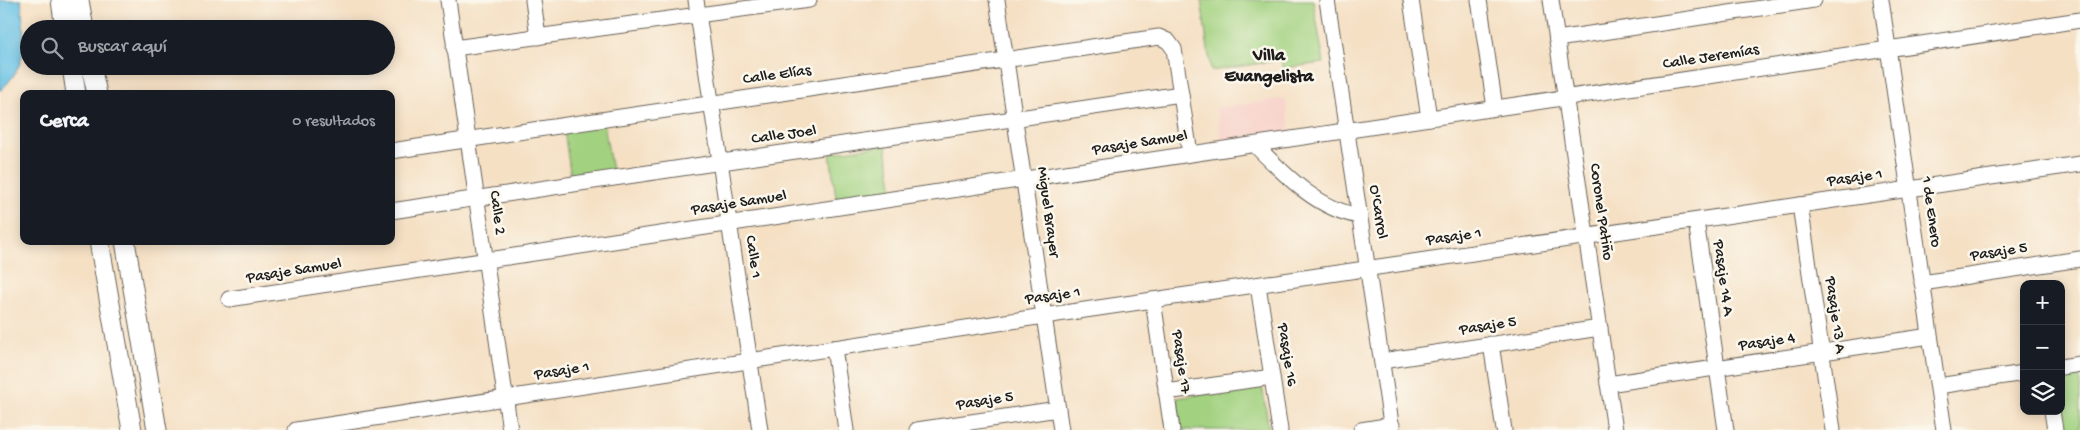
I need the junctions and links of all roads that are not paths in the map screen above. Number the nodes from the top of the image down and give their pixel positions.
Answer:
1 (61, 0) edge
2 (79, 0) edge
3 (448, 0) edge
4 (533, 0) edge
5 (696, 0) edge
6 (809, 0) edge
7 (997, 0) edge
8 (1327, 0) edge
9 (1411, 0) edge
10 (1479, 0) edge
11 (1551, 0) edge
12 (1814, 0) edge
13 (1881, 0) edge
14 (698, 16) junction
15 (64, 20) edge
16 (82, 20) edge
17 (2080, 20) edge
18 (538, 37) junction
19 (1557, 38) junction
20 (454, 48) junction
21 (1888, 49) junction
22 (1006, 59) junction
23 (73, 75) edge
24 (93, 75) edge
25 (75, 90) edge
26 (96, 90) edge
27 (1181, 94) junction
28 (1566, 97) junction
29 (711, 103) junction
30 (1494, 108) junction
31 (1429, 118) junction
32 (1015, 119) junction
33 (1346, 130) junction
34 (468, 140) junction
35 (1255, 145) junction
36 (395, 150) edge
37 (1190, 154) junction
38 (720, 163) junction
39 (2080, 164) edge
40 (1024, 179) junction
41 (1909, 189) junction
42 (477, 199) junction
43 (1800, 205) junction
44 (395, 211) edge
45 (1360, 216) junction
46 (1696, 220) junction
47 (729, 224) junction
48 (1586, 236) junction
49 (100, 245) edge
50 (126, 245) edge
51 (2080, 259) edge
52 (485, 260) junction
53 (1368, 268) junction
54 (1922, 283) junction
55 (1258, 285) junction
56 (229, 299) dead end
57 (1153, 300) junction
58 (1044, 316) junction
59 (1600, 328) junction
60 (1930, 336) junction
61 (1491, 344) junction
62 (834, 348) junction
63 (1822, 352) junction
64 (750, 361) junction
65 (1382, 361) junction
66 (2080, 364) edge
67 (2065, 366) edge
68 (1717, 368) junction
69 (2020, 374) edge
70 (1272, 376) junction
71 (1608, 384) junction
72 (1938, 386) junction
73 (1166, 392) junction
74 (506, 398) junction
75 (1058, 409) junction
76 (2053, 415) edge
77 (947, 428) edge
78 (1392, 428) edge
79 (841, 429) edge
80 (132, 430) edge
81 (157, 430) edge
82 (296, 430) edge
83 (510, 430) edge
84 (760, 430) edge
85 (917, 430) edge
86 (1061, 430) edge
87 (1172, 430) edge
88 (1280, 430) edge
89 (1361, 430) edge
90 (1504, 430) edge
91 (1615, 430) edge
92 (1726, 430) edge
93 (1833, 430) edge
94 (1944, 430) edge
95 (2055, 430) edge

1 - 15 street
2 - 16 street
3 - 20 street, Calle 2
4 - 18 street
5 - 14 street, Calle 1
6 - 14 street
7 - 22 street, Miguel Brayer
8 - 33 street, O'Carrol
9 - 31 street
10 - 30 street
11 - 19 street, Coronel Patiño
12 - 19 street
13 - 21 street, 1 de Enero
14 - 18 street
14 - 29 street, Calle 1
17 - 21 street, Calle Jeremías
18 - 20 street
19 - 28 street, Coronel Patiño
20 - 34 street, Calle 2
21 - 28 street, Calle Jeremías
21 - 41 street, 1 de Enero
22 - 27 street, Calle Elías
22 - 29 street, Calle Elías
22 - 32 street, Miguel Brayer
23 - 25 street
24 - 26 street
27 - 32 street, Calle Joel
27 - 37 street
28 - 30 street, Calle Jeremías
28 - 48 street, Coronel Patiño
29 - 34 street, Calle Elías
29 - 38 street, Calle 1
30 - 31 street, Calle Jeremías
31 - 33 street, Calle Jeremías
32 - 38 street, Calle Joel
32 - 40 street, Miguel Brayer
33 - 35 street, Pasaje Samuel
33 - 45 street, O'Carrol
34 - 36 street, Calle Elías
34 - 42 street, Calle 2
35 - 37 street, Pasaje Samuel
35 - 45 street
37 - 40 street, Pasaje Samuel
38 - 42 street, Calle Joel
38 - 47 street, Calle 1
39 - 41 street, Pasaje 1
40 - 47 street, Pasaje Samuel
40 - 58 street, Miguel Brayer
41 - 43 street, Pasaje 1
41 - 54 street, 1 de Enero
42 - 44 street, Calle Joel
42 - 52 street, Calle 2
43 - 46 street, Pasaje 1
43 - 63 street, Pasaje 13 A
45 - 53 street, O'Carrol
46 - 48 street, Pasaje 1
46 - 68 street, Pasaje 14 A
47 - 52 street, Pasaje Samuel
47 - 64 street, Calle 1
48 - 53 street, Pasaje 1
48 - 59 street, Coronel Patiño
49 - 80 street
50 - 81 street
51 - 54 street, Pasaje 5
52 - 56 street, Pasaje Samuel
52 - 74 street, Calle 2
53 - 55 street, Pasaje 1
53 - 65 street, O'Carrol
54 - 60 street, 1 de Enero
55 - 57 street, Pasaje 1
55 - 70 street, Pasaje 16
57 - 58 street, Pasaje 1
57 - 73 street, Pasaje 17
58 - 62 street, Pasaje 1
58 - 75 street, Miguel Brayer
59 - 61 street, Pasaje 5
59 - 71 street, Coronel Patiño
60 - 63 street, Pasaje 4
60 - 72 street, 1 de Enero
61 - 65 street, Pasaje 5
61 - 90 street
62 - 64 street, Pasaje 1
62 - 79 street
63 - 68 street, Pasaje 4
63 - 93 street, Pasaje 13 A
64 - 74 street, Pasaje 1
64 - 84 street, Calle 1
65 - 78 street, O'Carrol
66 - 67 street
68 - 71 street, Pasaje 4
68 - 92 street, Pasaje 14 A
69 - 72 street
70 - 73 street
70 - 88 street, Pasaje 16
71 - 91 street, Coronel Patiño
72 - 94 street, 1 de Enero
73 - 87 street, Pasaje 17
74 - 82 street, Pasaje 1
74 - 83 street, Calle 2
75 - 77 street, Pasaje 5
75 - 86 street, Miguel Brayer
76 - 95 street
77 - 85 street, Pasaje 5
78 - 89 street

